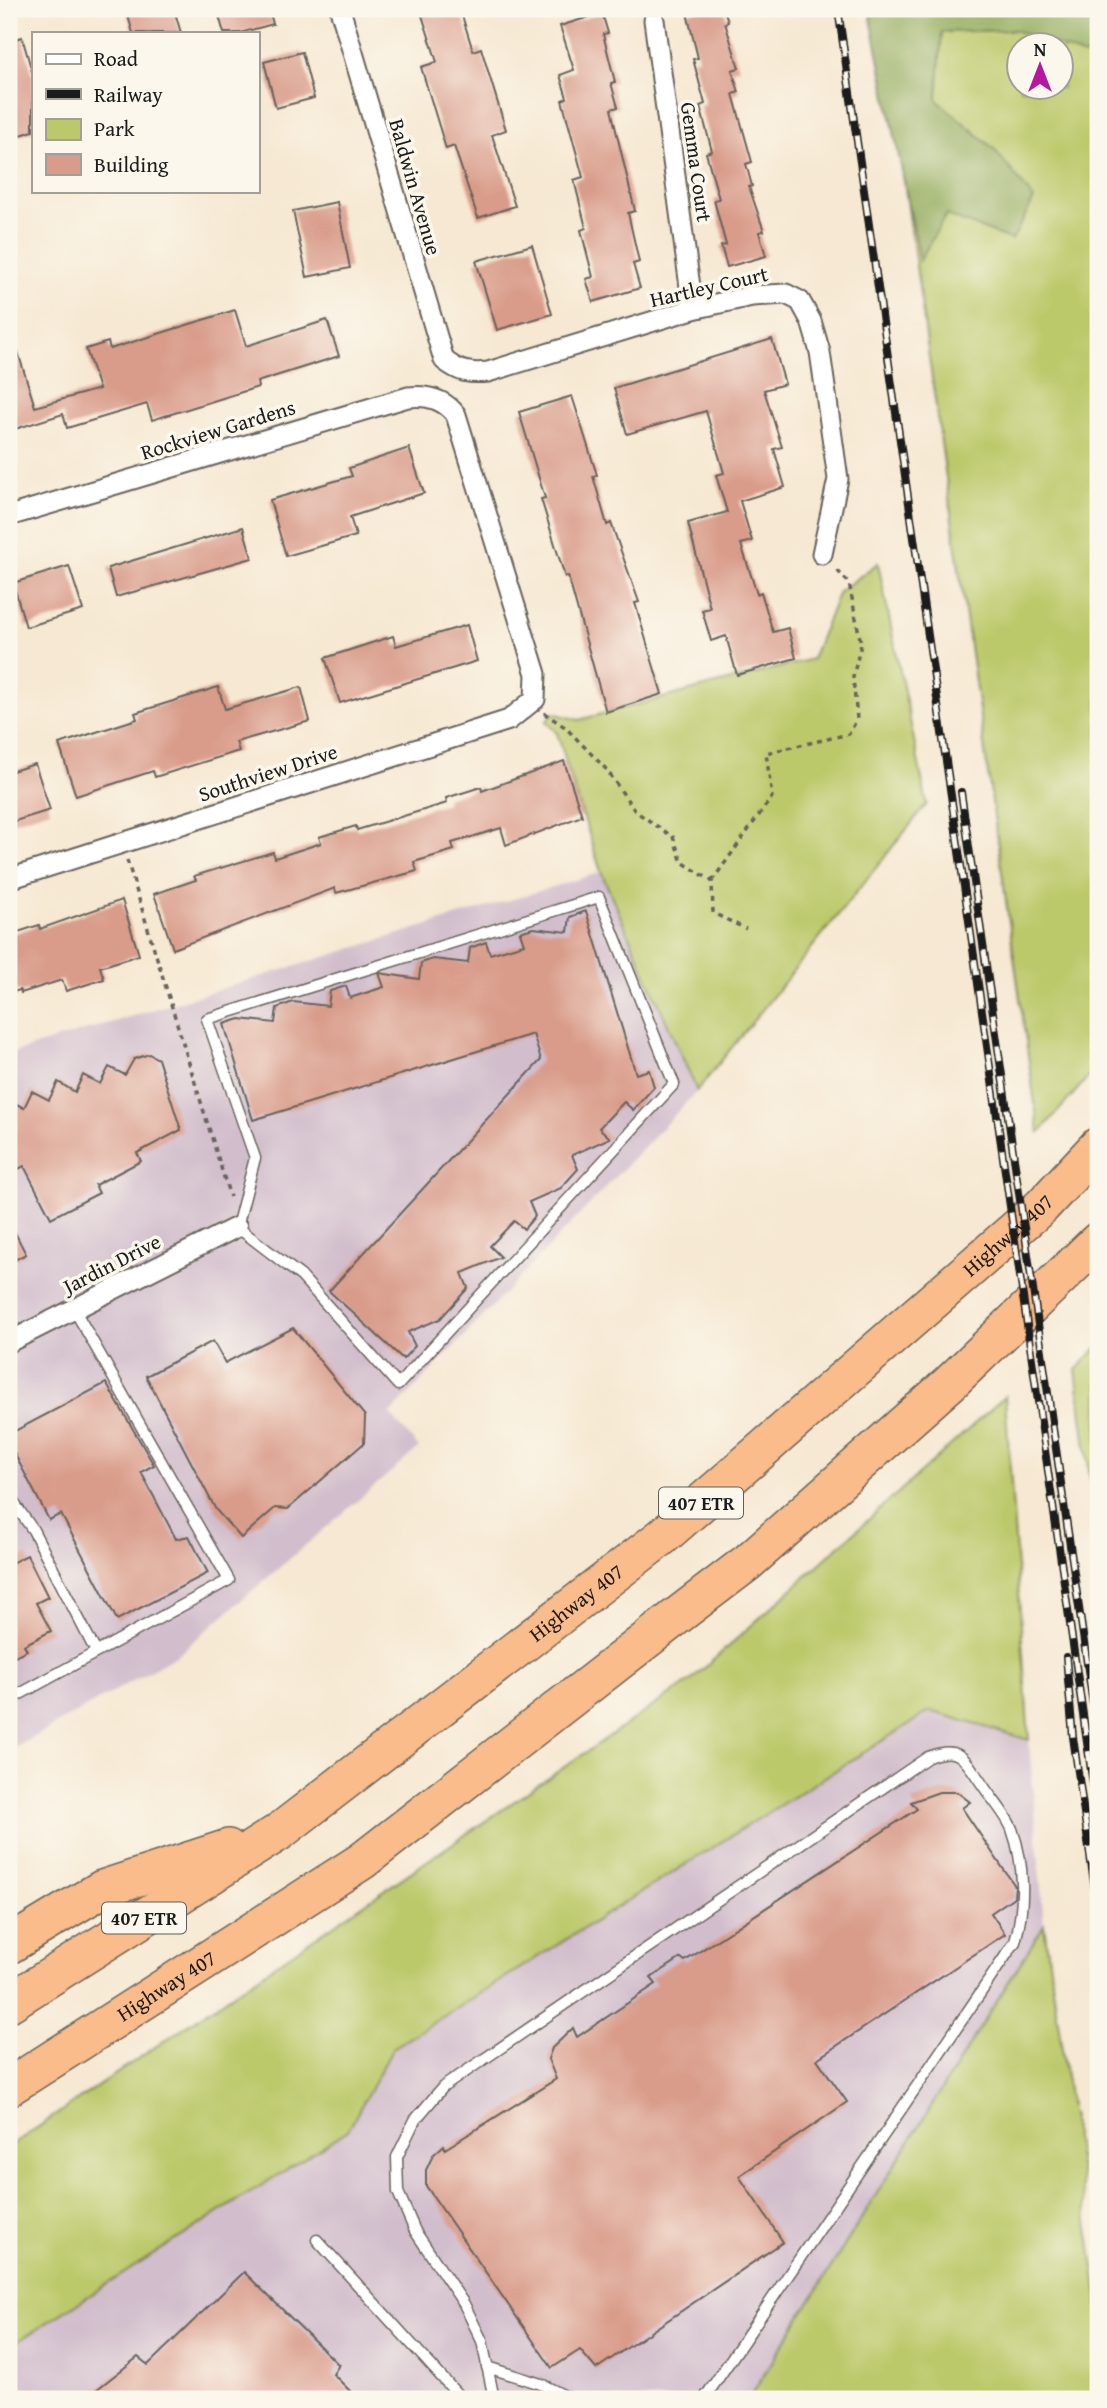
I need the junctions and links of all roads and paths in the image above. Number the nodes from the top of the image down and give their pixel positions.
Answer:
1 (340, 9) edge
2 (654, 20) dead end
3 (693, 309) junction
4 (457, 371) joint
5 (9, 516) edge
6 (822, 554) joint
7 (533, 702) junction
8 (122, 844) junction
9 (9, 879) edge
10 (712, 881) junction
11 (747, 929) dead end
12 (1098, 1146) edge
13 (237, 1227) junction
14 (1098, 1241) edge
15 (74, 1309) junction
16 (9, 1342) edge
17 (9, 1496) edge
18 (96, 1652) junction
19 (9, 1700) edge
20 (279, 1832) junction
21 (9, 1945) edge
22 (9, 2003) edge
23 (9, 2087) edge
24 (317, 2240) dead end
25 (487, 2367) junction
26 (457, 2394) dead end
27 (494, 2399) edge
28 (571, 2399) edge
29 (704, 2399) edge

1 - 4 street, Baldwin Avenue
2 - 3 street, Gemma Court
3 - 4 street, Hartley Court
3 - 6 street, Hartley Court
5 - 7 street, Rockview Gardens
6 - 10 path
7 - 8 street, Southview Drive
7 - 10 path
8 - 9 street, Southview Drive
8 - 13 path
10 - 11 path
12 - 20 highway, Highway 407 / 407 ETR
13 - 13 lane
13 - 15 street, Jardin Drive
14 - 23 highway, Highway 407
15 - 16 street, Jardin Drive
15 - 18 lane
17 - 18 lane
18 - 19 lane
20 - 21 highway
20 - 22 highway, Highway 407 / 407 ETR
24 - 26 lane
25 - 27 lane
25 - 28 lane
25 - 29 lane

